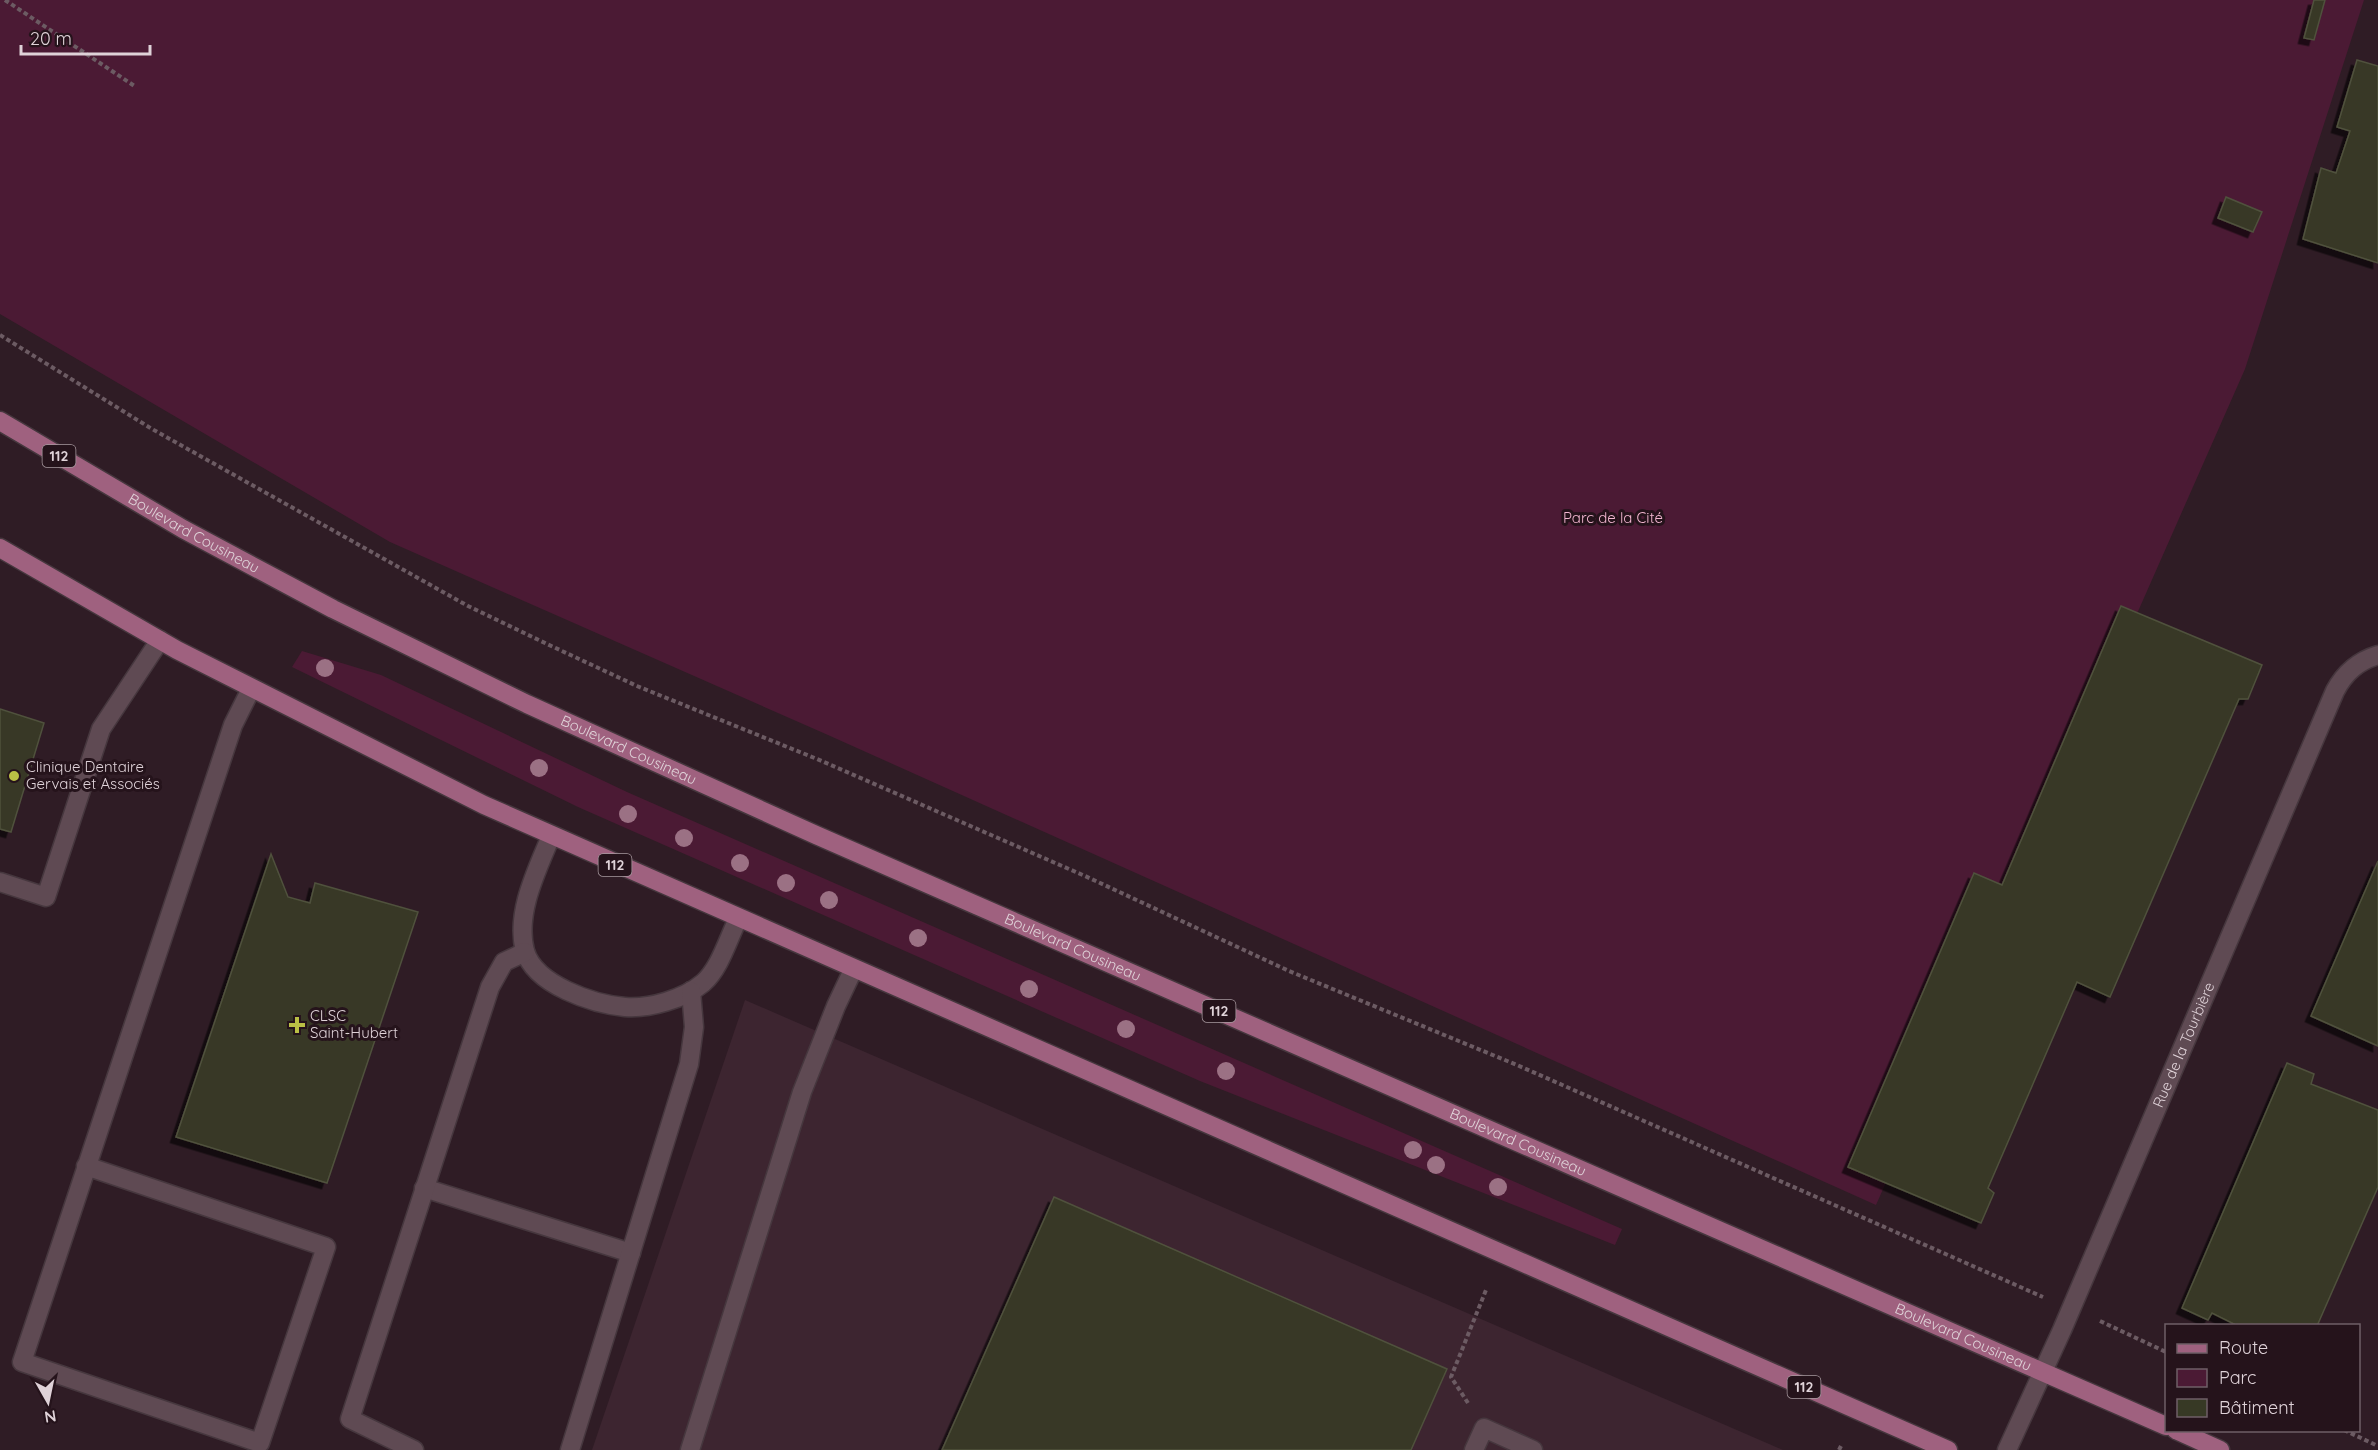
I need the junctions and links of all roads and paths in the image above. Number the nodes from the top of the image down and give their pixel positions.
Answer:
1 (5, 0) edge
2 (136, 87) dead end
3 (0, 335) edge
4 (0, 421) edge
5 (0, 548) edge
6 (160, 640) junction
7 (2378, 655) edge
8 (250, 688) junction
9 (551, 836) junction
10 (0, 882) edge
11 (738, 919) junction
12 (525, 952) junction
13 (853, 970) junction
14 (691, 991) junction
15 (86, 1166) junction
16 (424, 1188) junction
17 (631, 1253) junction
18 (1486, 1290) dead end
19 (2039, 1295) dead end
20 (2098, 1320) dead end
21 (2165, 1352) edge
22 (2041, 1372) junction
23 (1451, 1377) dead end
24 (2165, 1426) edge
25 (2178, 1432) edge
26 (2346, 1432) edge
27 (268, 1446) edge
28 (2378, 1446) edge
29 (403, 1448) edge
30 (570, 1450) edge
31 (690, 1450) edge
32 (1474, 1450) edge
33 (1533, 1450) edge
34 (1948, 1450) edge
35 (2007, 1450) edge
36 (2220, 1450) edge

1 - 2 path
3 - 19 path
4 - 22 main road, Boulevard Cousineau / 112
5 - 6 main road, 112
6 - 8 main road, 112
6 - 10 street
7 - 22 street, Rue de la Tourbière
8 - 9 main road, 112
8 - 15 street
9 - 11 main road, 112
9 - 12 street
11 - 13 main road, 112
11 - 14 street
12 - 14 street
12 - 16 street
13 - 31 street
13 - 34 main road, 112
14 - 17 street
15 - 27 street
15 - 27 street
16 - 17 street
16 - 29 street
17 - 30 street
18 - 23 path
20 - 21 path
22 - 24 main road, Boulevard Cousineau / 112
22 - 35 street, Rue de la Tourbière
25 - 36 main road
26 - 28 path
32 - 33 street

